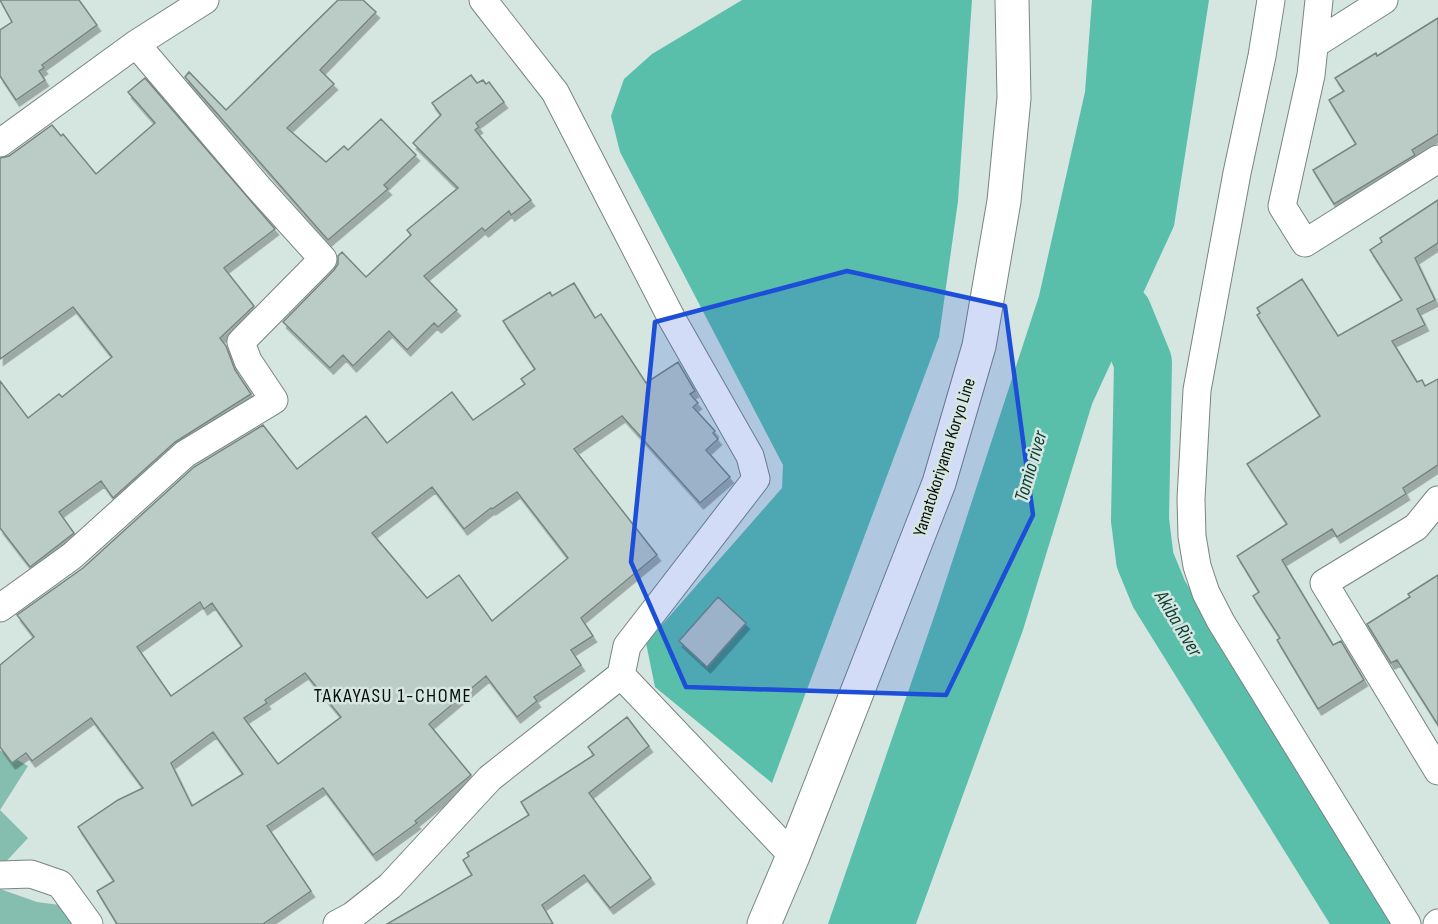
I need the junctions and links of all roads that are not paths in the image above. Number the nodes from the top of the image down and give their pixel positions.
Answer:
1 (483, 0) edge
2 (1012, 0) edge
3 (1270, 0) edge
4 (1319, 0) edge
5 (1384, 0) edge
6 (190, 4) edge
7 (136, 44) junction
8 (1315, 44) junction
9 (0, 143) edge
10 (1438, 159) edge
11 (1438, 500) edge
12 (0, 608) edge
13 (621, 675) junction
14 (1438, 771) edge
15 (793, 856) junction
16 (0, 875) edge
17 (89, 924) edge
18 (337, 924) edge
19 (764, 924) edge
20 (1407, 924) edge

1 - 13 street
2 - 15 main road, Yamatokoriyama Koryo Line
3 - 20 street
4 - 8 street
5 - 8 street
6 - 7 street
7 - 9 street
7 - 12 street
8 - 10 street
11 - 14 street
13 - 15 street
13 - 18 street
15 - 19 main road, Yamatokoriyama Koryo Line
16 - 17 street

